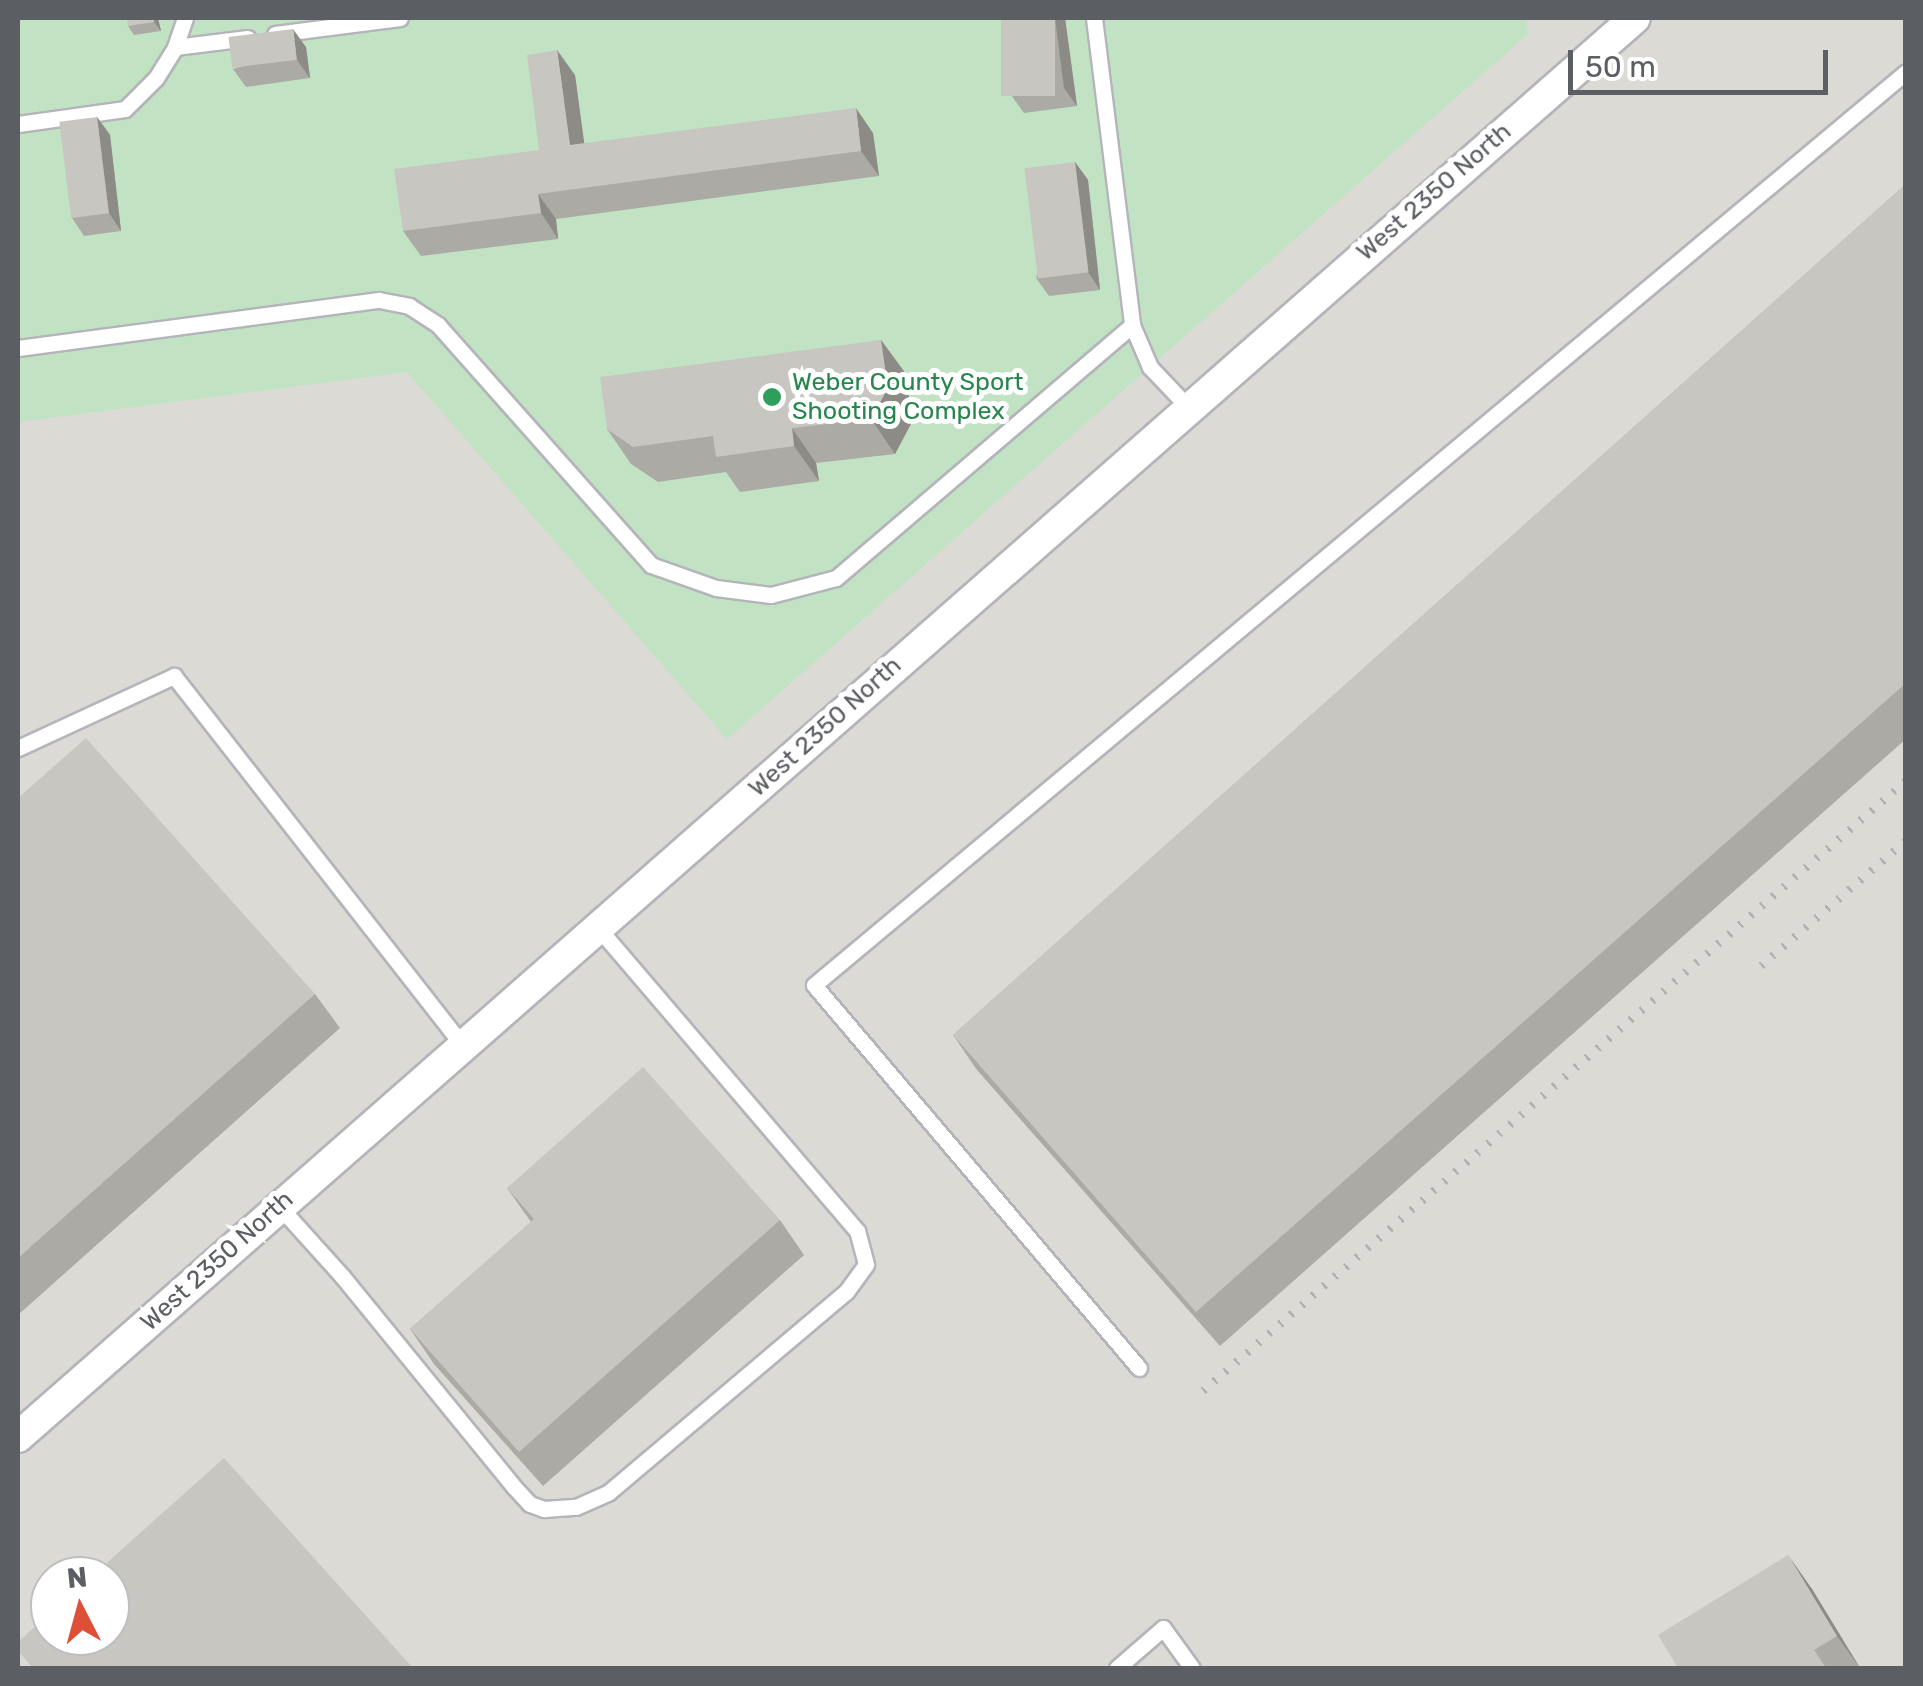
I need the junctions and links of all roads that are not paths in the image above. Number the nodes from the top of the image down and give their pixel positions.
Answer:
1 (185, 18) edge
2 (400, 18) edge
3 (1094, 18) edge
4 (1635, 18) edge
5 (174, 47) junction
6 (1906, 72) edge
7 (18, 124) edge
8 (1132, 325) junction
9 (18, 348) edge
10 (1188, 406) junction
11 (18, 748) edge
12 (598, 928) junction
13 (462, 1044) junction
14 (278, 1206) junction
15 (1139, 1368) dead end
16 (18, 1438) edge
17 (1118, 1668) edge
18 (1192, 1668) edge

1 - 5 lane
2 - 5 lane
3 - 8 lane
4 - 10 street, West 2350 North
5 - 7 lane
6 - 15 lane
8 - 9 lane
8 - 10 lane
10 - 12 street, West 2350 North
11 - 13 lane
12 - 13 street, West 2350 North
12 - 14 lane
13 - 14 street, West 2350 North
14 - 16 street, West 2350 North
17 - 18 lane

